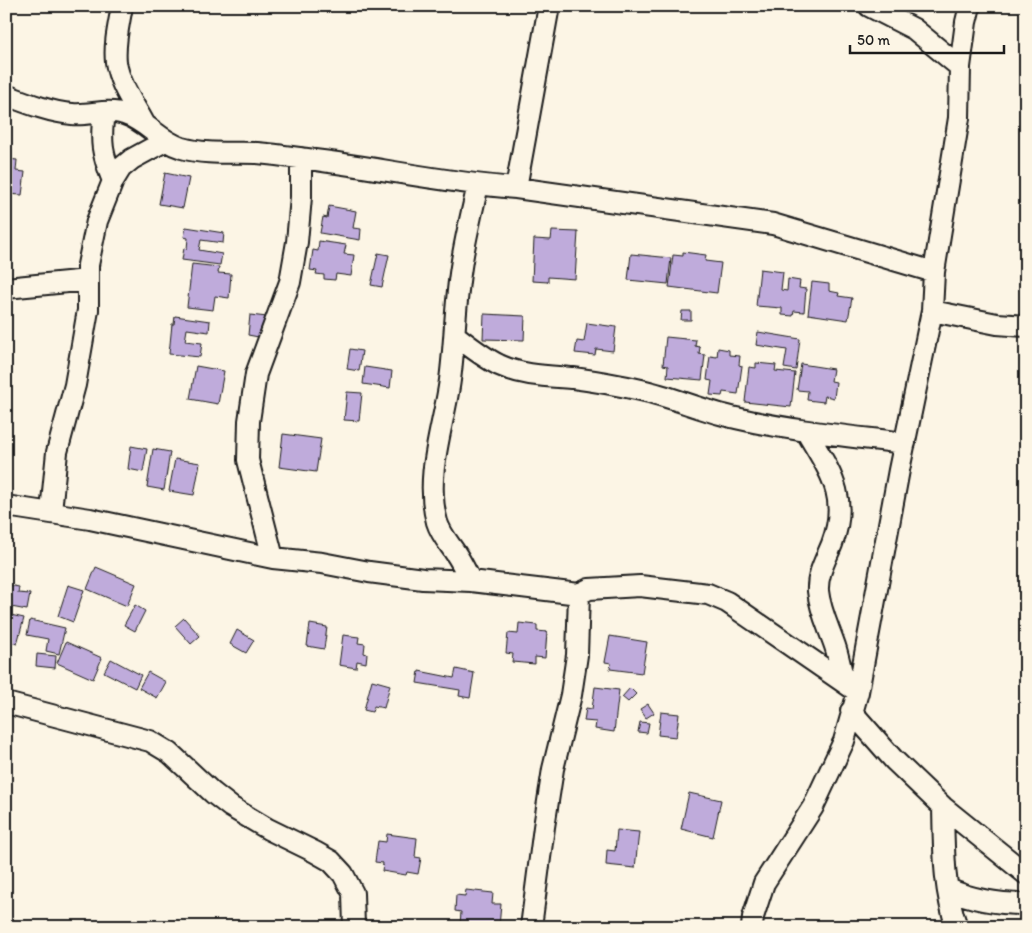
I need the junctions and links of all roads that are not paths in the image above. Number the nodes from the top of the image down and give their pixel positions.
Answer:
1 (122, 6) edge
2 (549, 6) edge
3 (869, 6) edge
4 (970, 6) edge
5 (960, 67) junction
6 (6, 96) edge
7 (104, 112) junction
8 (144, 123) junction
9 (165, 141) junction
10 (301, 158) junction
11 (113, 181) junction
12 (478, 185) junction
13 (516, 188) junction
14 (934, 272) junction
15 (88, 280) junction
16 (6, 288) edge
17 (932, 311) junction
18 (1026, 326) edge
19 (455, 335) junction
20 (806, 430) junction
21 (905, 443) junction
22 (6, 506) edge
23 (51, 512) junction
24 (273, 558) junction
25 (472, 581) junction
26 (578, 594) junction
27 (851, 687) junction
28 (6, 703) edge
29 (851, 711) junction
30 (943, 807) junction
31 (1026, 874) edge
32 (948, 889) junction
33 (1026, 904) edge
34 (354, 927) edge
35 (532, 927) edge
36 (752, 927) edge
37 (956, 927) edge

1 - 8 street
2 - 13 street
3 - 5 street
4 - 5 street
5 - 14 street
6 - 7 street
7 - 8 street
7 - 11 street
8 - 9 street
9 - 10 street
9 - 11 street
10 - 12 street
10 - 24 street
11 - 15 street
12 - 13 street
12 - 19 street
13 - 14 street
14 - 17 street
15 - 16 street
15 - 23 street
17 - 18 street
17 - 21 street
19 - 20 street
19 - 25 street
20 - 21 street
20 - 27 street
21 - 27 street
22 - 23 street
23 - 24 street
24 - 25 street
25 - 26 street
26 - 27 street
26 - 35 street
27 - 29 street
28 - 34 street
29 - 30 street
29 - 36 street
30 - 31 street
30 - 32 street
32 - 33 street
32 - 37 street

